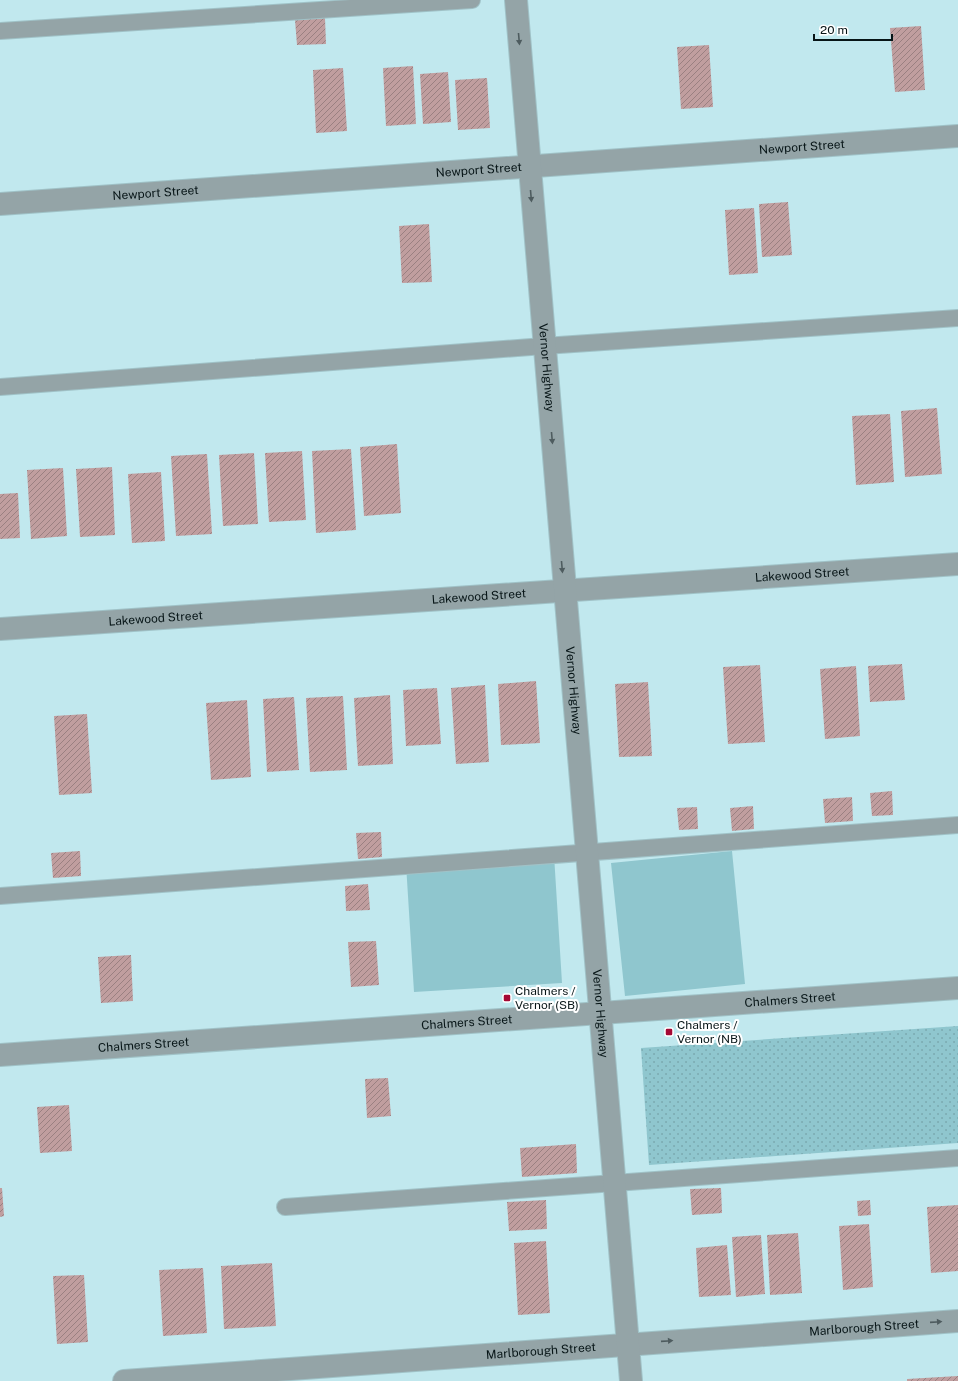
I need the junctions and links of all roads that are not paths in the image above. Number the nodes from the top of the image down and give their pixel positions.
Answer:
1 (472, 0) edge
2 (516, 0) edge
3 (0, 31) edge
4 (958, 136) edge
5 (529, 166) junction
6 (0, 204) edge
7 (958, 318) edge
8 (544, 346) junction
9 (0, 387) edge
10 (958, 564) edge
11 (564, 592) junction
12 (0, 629) edge
13 (958, 825) edge
14 (587, 852) junction
15 (0, 896) edge
16 (958, 988) edge
17 (601, 1014) junction
18 (0, 1055) edge
19 (958, 1158) edge
20 (615, 1182) junction
21 (285, 1207) dead end
22 (958, 1321) edge
23 (628, 1344) junction
24 (124, 1381) edge
25 (631, 1381) edge

1 - 3 lane
2 -> 5 street, Vernor Highway
4 - 5 street, Newport Street
5 - 6 street, Newport Street
5 -> 8 street, Vernor Highway
7 - 8 lane
8 - 9 lane
8 -> 11 street, Vernor Highway
10 - 11 street, Lakewood Street
11 - 12 street, Lakewood Street
11 - 14 street, Vernor Highway
13 - 14 lane
14 - 15 lane
14 - 17 street, Vernor Highway
16 - 17 street, Chalmers Street
17 - 18 street, Chalmers Street
17 - 20 street, Vernor Highway
19 - 20 lane
20 - 21 lane
20 - 23 street, Vernor Highway
23 -> 22 street, Marlborough Street
23 - 24 street, Marlborough Street
23 - 25 street, Vernor Highway

